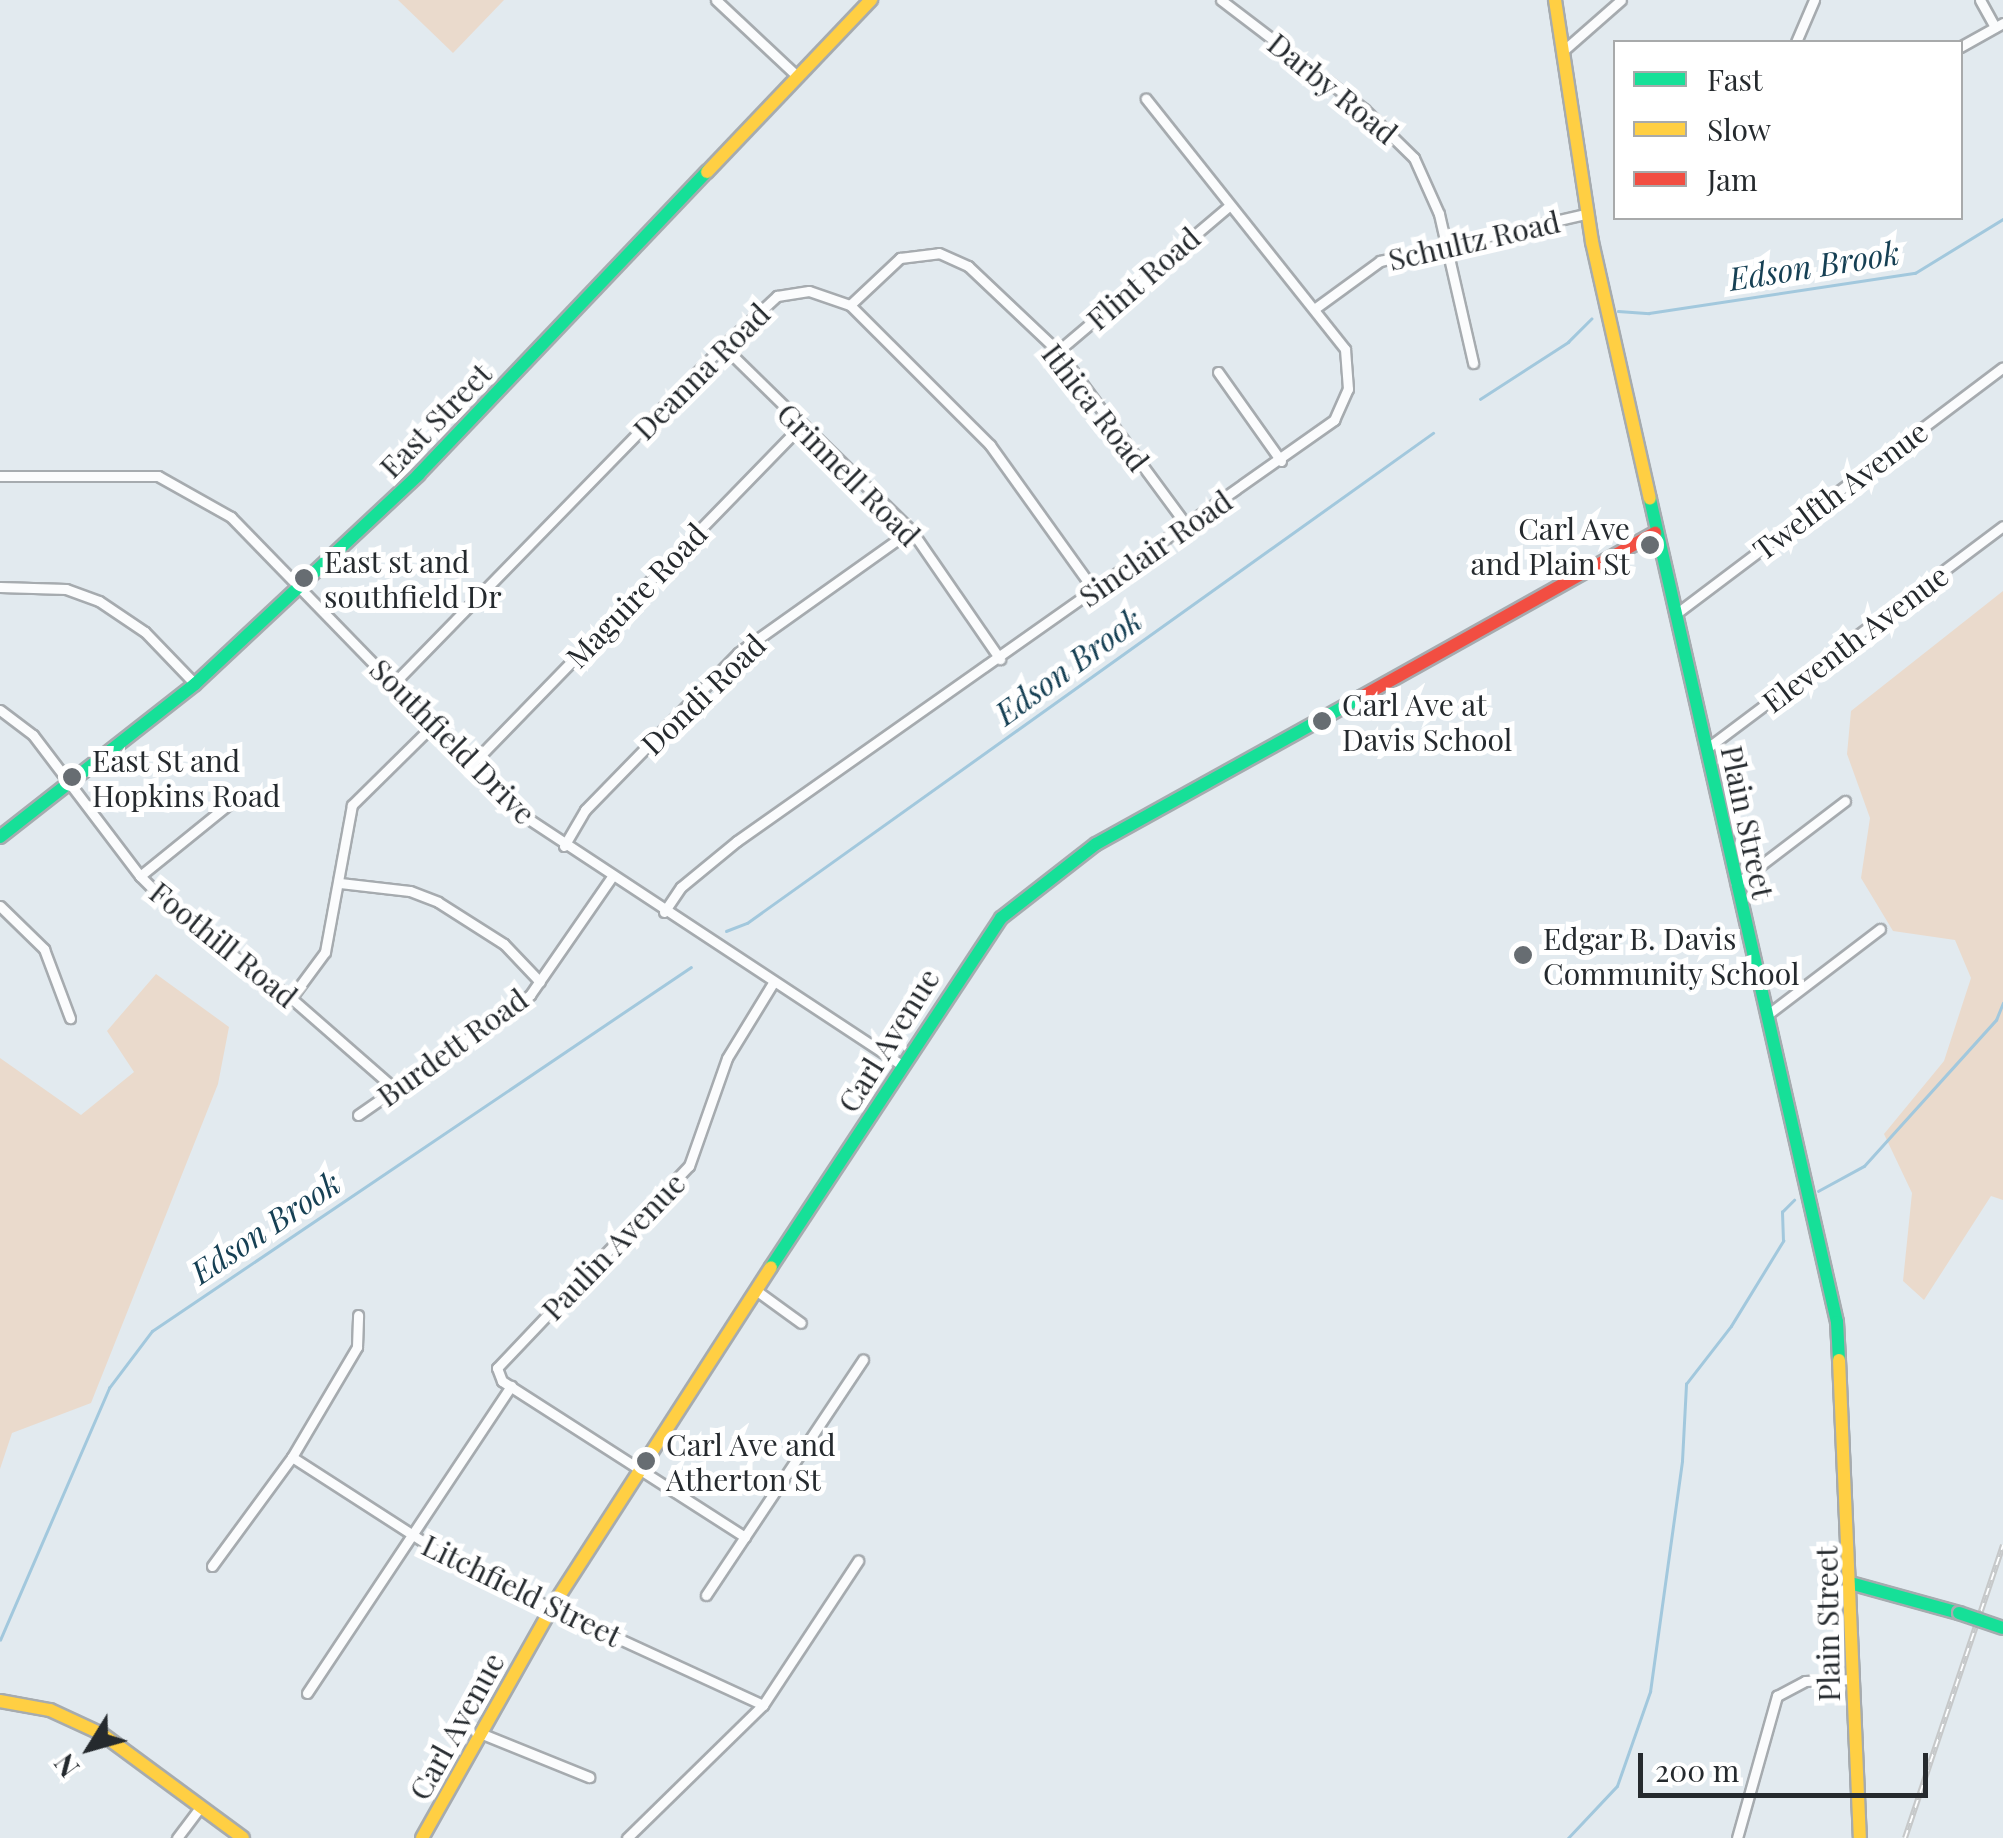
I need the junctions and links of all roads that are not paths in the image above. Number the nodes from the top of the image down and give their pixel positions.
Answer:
1 (716, 0) edge
2 (871, 0) edge
3 (1222, 0) edge
4 (1556, 0) edge
5 (1621, 0) edge
6 (1814, 0) edge
7 (1980, 0) edge
8 (1999, 25) edge
9 (1797, 40) edge
10 (1963, 44) edge
11 (1562, 51) junction
12 (797, 76) junction
13 (1146, 99) dead end
14 (1229, 206) junction
15 (1586, 214) junction
16 (1447, 246) junction
17 (850, 305) junction
18 (1317, 308) junction
19 (723, 346) junction
20 (1058, 351) junction
21 (1473, 362) dead end
22 (2003, 367) edge
23 (1218, 372) dead end
24 (802, 425) junction
25 (1281, 461) junction
26 (0, 476) edge
27 (1187, 526) junction
28 (2003, 526) edge
29 (911, 530) junction
30 (1656, 533) junction
31 (0, 587) edge
32 (301, 587) junction
33 (1094, 590) junction
34 (1677, 613) junction
35 (1000, 658) junction
36 (195, 684) junction
37 (394, 684) junction
38 (0, 710) edge
39 (430, 727) junction
40 (1706, 749) junction
41 (470, 766) junction
42 (70, 784) junction
43 (1845, 801) dead end
44 (229, 804) dead end
45 (0, 837) edge
46 (564, 846) junction
47 (140, 876) junction
48 (611, 878) junction
49 (340, 883) junction
50 (1736, 884) junction
51 (0, 906) edge
52 (664, 912) junction
53 (1880, 929) dead end
54 (540, 982) junction
55 (772, 983) junction
56 (291, 998) junction
57 (1765, 1016) junction
58 (70, 1018) dead end
59 (903, 1066) junction
60 (395, 1089) junction
61 (358, 1114) dead end
62 (756, 1291) junction
63 (358, 1316) dead end
64 (802, 1322) dead end
65 (863, 1360) dead end
66 (510, 1386) junction
67 (292, 1457) junction
68 (640, 1470) junction
69 (411, 1536) junction
70 (745, 1537) junction
71 (858, 1562) dead end
72 (212, 1566) dead end
73 (1850, 1583) junction
74 (706, 1595) dead end
75 (552, 1608) junction
76 (2003, 1628) edge
77 (1853, 1680) junction
78 (307, 1693) dead end
79 (0, 1702) edge
80 (763, 1705) junction
81 (478, 1733) junction
82 (589, 1777) dead end
83 (199, 1810) junction
84 (177, 1838) edge
85 (242, 1838) edge
86 (422, 1838) edge
87 (626, 1838) edge
88 (1738, 1838) edge
89 (1860, 1838) edge

1 - 12 street
2 - 12 street, East Street
3 - 16 street, Darby Road
4 - 11 street, Plain Street
5 - 11 street
6 - 9 street
7 - 8 street
8 - 10 street
11 - 15 street, Plain Street
12 - 32 street, East Street
13 - 14 street, Sinclair Road
14 - 18 street, Sinclair Road
14 - 20 street, Flint Road
15 - 16 street, Schultz Road
15 - 30 street, Plain Street
16 - 18 street, Schultz Road
16 - 21 street, Darby Road
17 - 19 street, Deanna Road
17 - 20 street, Ithica Road
17 - 33 street, Deanna Road
18 - 25 street, Sinclair Road
19 - 24 street, Grinnell Road
19 - 37 street, Deanna Road
20 - 27 street, Ithica Road
22 - 34 street, Twelfth Avenue
23 - 25 street
24 - 29 street, Grinnell Road
24 - 41 street, Maguire Road
25 - 27 street, Sinclair Road
26 - 32 street, Southfield Drive
27 - 33 street, Sinclair Road
28 - 40 street, Eleventh Avenue
29 - 35 street, Grinnell Road
29 - 46 street, Dondi Road
30 - 34 street, Plain Street
30 - 59 street, Carl Avenue
31 - 36 street
32 - 36 street, East Street
32 - 37 street, Southfield Drive
33 - 35 street, Sinclair Road
34 - 40 street, Plain Street
35 - 52 street, Sinclair Road
36 - 42 street, East Street
37 - 39 street, Southfield Drive
38 - 42 street, Foothill Road
39 - 41 street, Southfield Drive
39 - 49 street
40 - 50 street, Plain Street
41 - 46 street, Southfield Drive
42 - 45 street, East Street
42 - 47 street, Foothill Road
43 - 50 street
44 - 47 street
46 - 48 street, Southfield Drive
47 - 56 street, Foothill Road
48 - 52 street, Southfield Drive
48 - 54 street, Burdett Road
49 - 54 street
49 - 56 street
50 - 57 street, Plain Street
51 - 58 street
52 - 55 street, Southfield Drive
53 - 57 street
54 - 60 street, Burdett Road
55 - 59 street, Southfield Drive
55 - 66 street, Paulin Avenue
56 - 60 street, Foothill Road
57 - 73 street, Plain Street
59 - 62 street, Carl Avenue
60 - 61 street, Burdett Road
62 - 64 street
62 - 68 street, Carl Avenue
63 - 67 street
65 - 70 street
66 - 68 street
66 - 69 street
67 - 69 street, Litchfield Street
67 - 72 street
68 - 70 street
68 - 75 street, Carl Avenue
69 - 75 street, Litchfield Street
69 - 78 street
70 - 74 street
71 - 80 street
73 - 76 street, bridge
73 - 77 street, Plain Street
75 - 80 street, Litchfield Street
75 - 81 street, Carl Avenue
77 - 88 street
77 - 89 street, Plain Street
79 - 83 street
80 - 87 street
81 - 82 street
81 - 86 street, Carl Avenue
83 - 84 street
83 - 85 street

